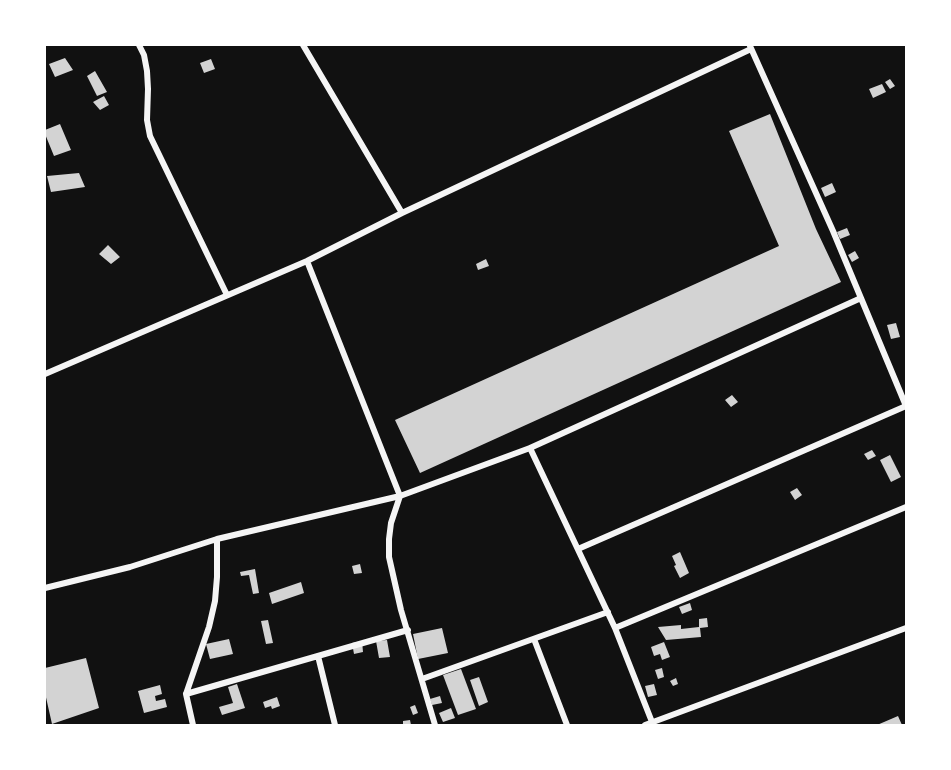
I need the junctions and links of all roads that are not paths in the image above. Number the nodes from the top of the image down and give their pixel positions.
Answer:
1 (139, 45) edge
2 (303, 45) edge
3 (750, 47) edge
4 (402, 213) junction
5 (307, 261) junction
6 (227, 296) junction
7 (861, 298) junction
8 (45, 374) edge
9 (906, 406) edge
10 (530, 448) junction
11 (400, 496) junction
12 (906, 507) edge
13 (218, 539) junction
14 (578, 549) junction
15 (45, 588) edge
16 (608, 612) junction
17 (615, 628) junction
18 (906, 628) edge
19 (408, 630) junction
20 (534, 639) junction
21 (318, 656) junction
22 (422, 679) junction
23 (186, 694) junction
24 (652, 722) junction
25 (193, 725) edge
26 (335, 725) edge
27 (435, 725) edge
28 (567, 725) edge
29 (645, 725) edge

1 - 6 street
2 - 4 street
3 - 4 street
3 - 7 street
4 - 5 street
5 - 6 street
5 - 11 street
6 - 8 street
7 - 9 street
7 - 10 street
9 - 14 street
10 - 11 street
10 - 14 street
11 - 13 street
11 - 19 street
12 - 17 street
13 - 15 street
13 - 23 street
14 - 16 street
16 - 17 street
16 - 20 street
17 - 24 street
18 - 24 street
19 - 21 street
19 - 22 street
20 - 22 street
20 - 28 street
21 - 23 street
21 - 26 street
22 - 27 street
23 - 25 street
24 - 29 street

